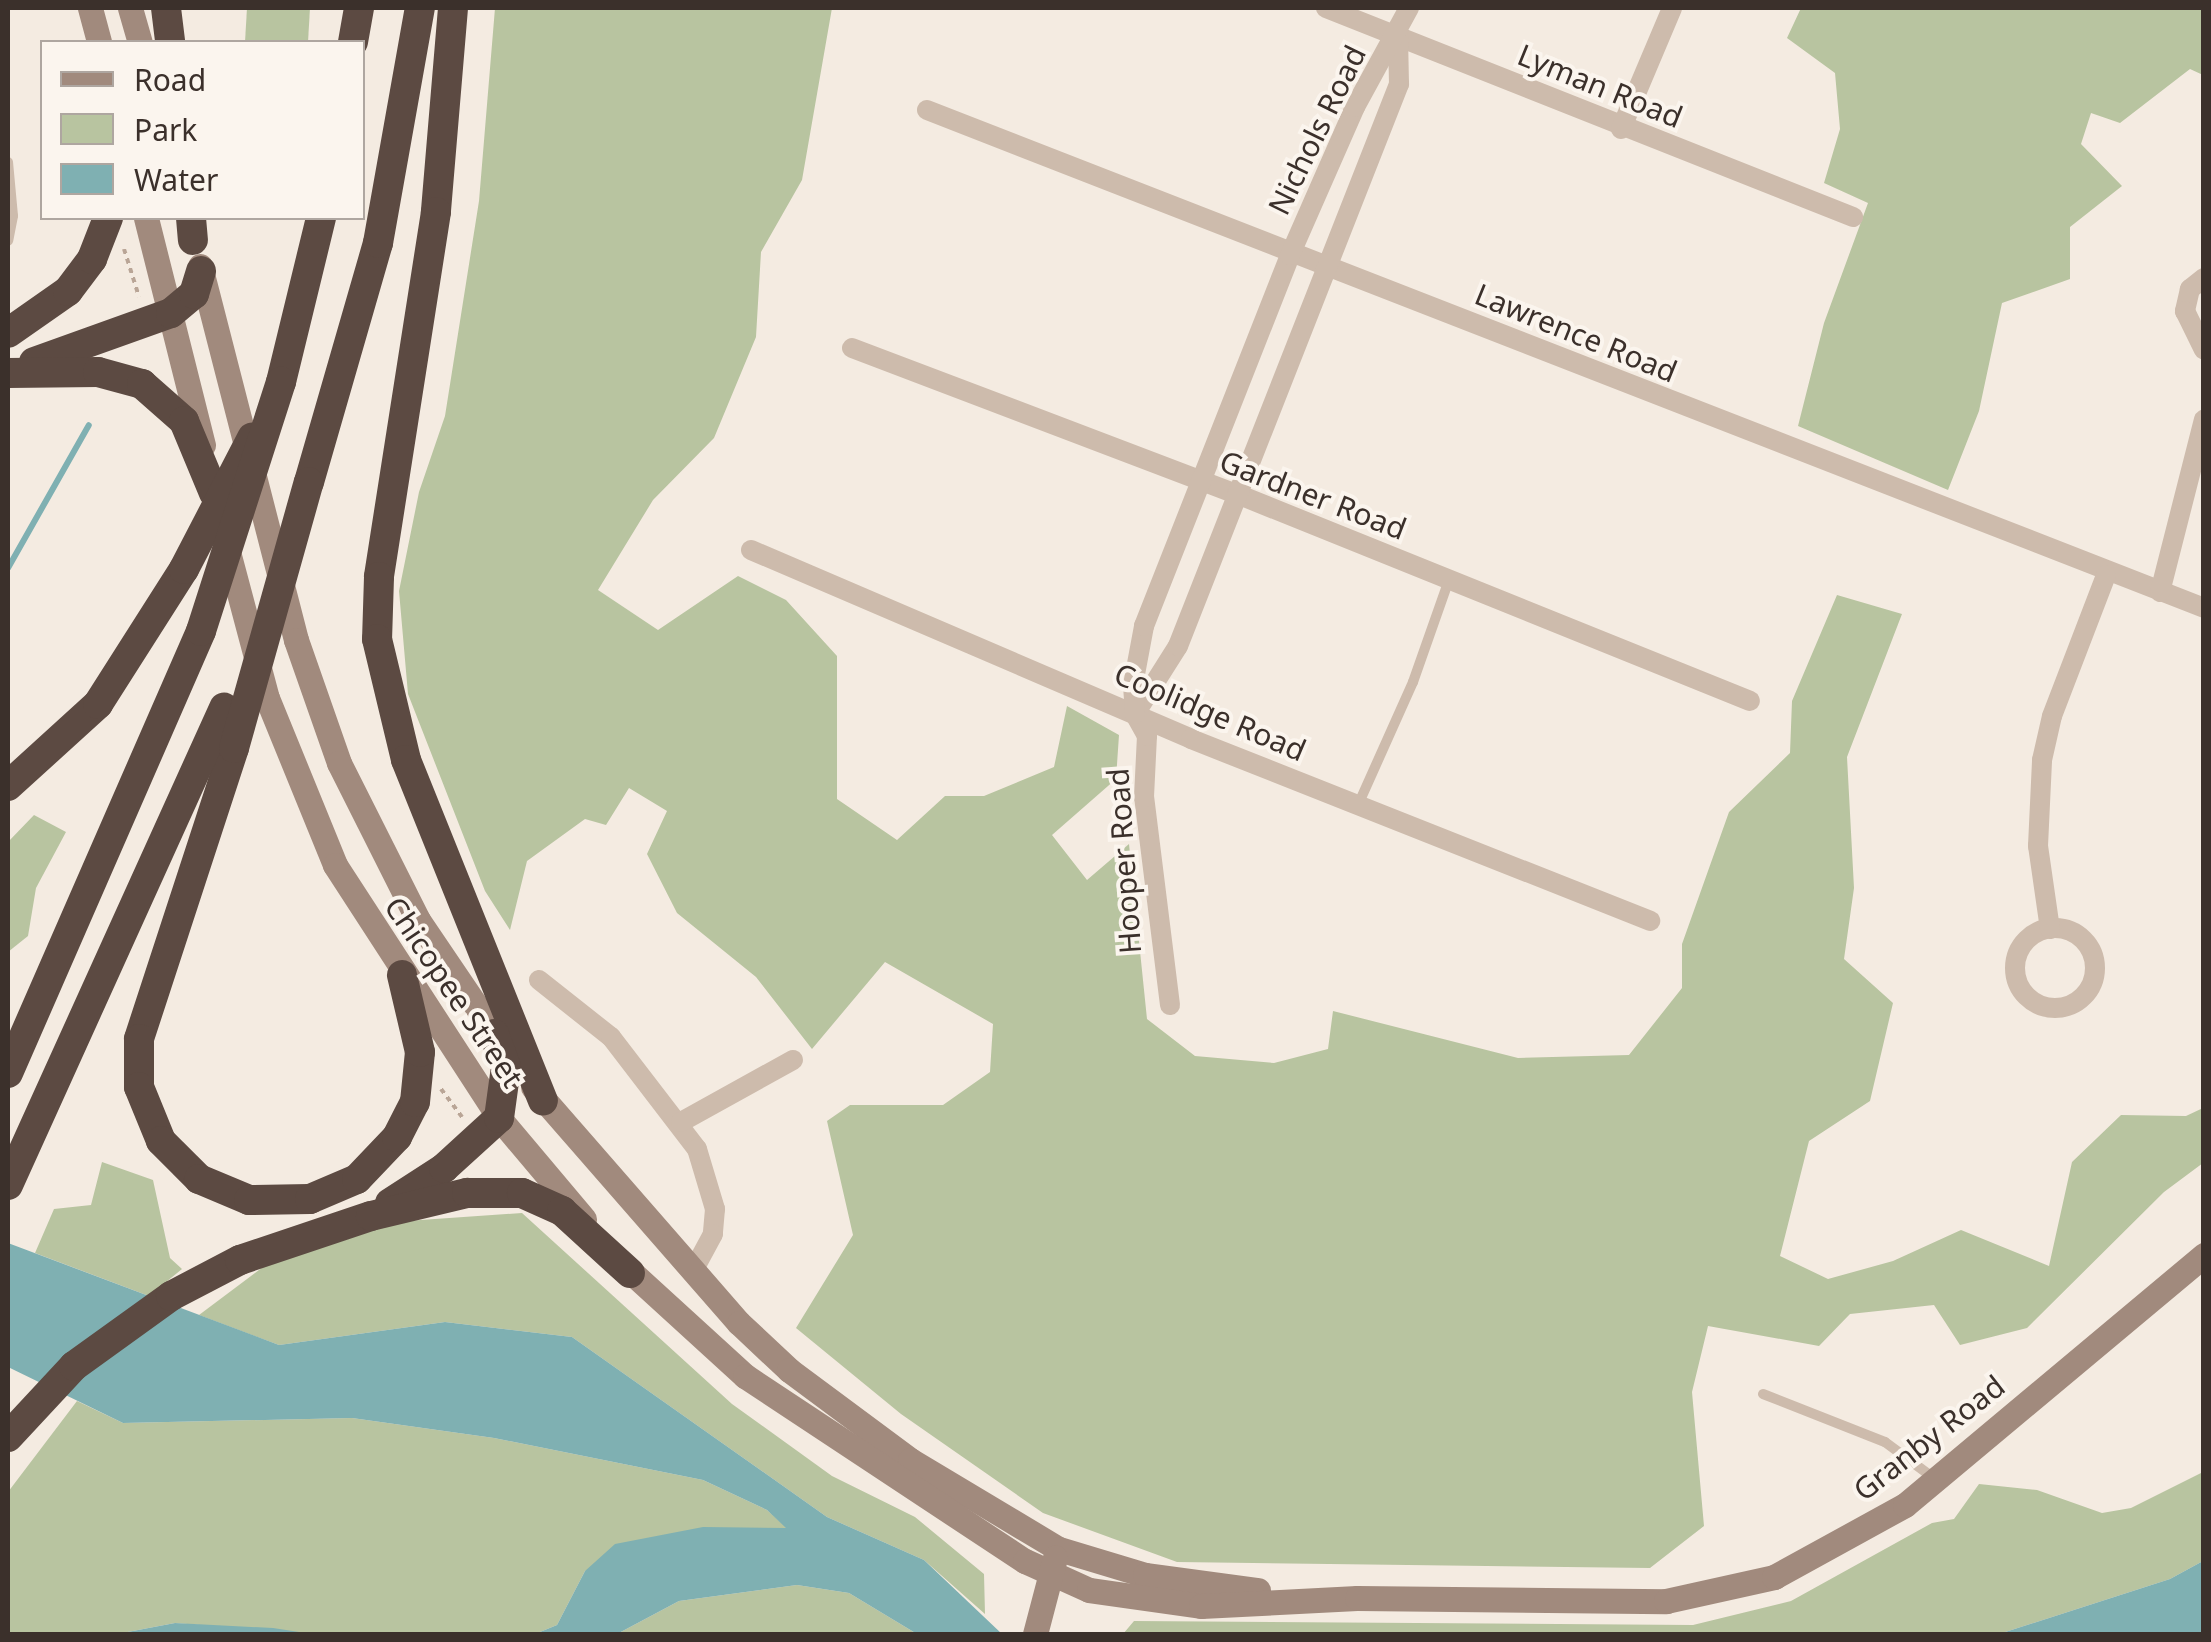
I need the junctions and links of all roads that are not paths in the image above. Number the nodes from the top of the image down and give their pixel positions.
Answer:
1 (90, 8) edge
2 (130, 8) edge
3 (166, 8) edge
4 (337, 8) edge
5 (359, 8) edge
6 (420, 8) edge
7 (453, 8) edge
8 (1326, 8) edge
9 (1409, 8) edge
10 (1672, 8) edge
11 (1398, 36) junction
12 (98, 40) edge
13 (139, 40) edge
14 (170, 40) edge
15 (335, 40) edge
16 (354, 40) edge
17 (928, 110) dead end
18 (1621, 129) junction
19 (8, 162) edge
20 (1852, 217) dead end
21 (146, 220) edge
22 (321, 220) edge
23 (191, 225) edge
24 (112, 228) edge
25 (8, 241) edge
26 (1290, 255) junction
27 (1326, 268) junction
28 (201, 271) junction
29 (2204, 278) edge
30 (158, 314) junction
31 (8, 333) edge
32 (852, 348) dead end
33 (2204, 350) edge
34 (8, 371) edge
35 (281, 382) junction
36 (2204, 420) edge
37 (309, 482) junction
38 (1200, 484) junction
39 (214, 493) junction
40 (1237, 494) junction
41 (751, 550) dead end
42 (2106, 575) junction
43 (1449, 580) junction
44 (2160, 592) junction
45 (2204, 608) edge
46 (1750, 701) dead end
47 (1135, 714) junction
48 (8, 786) edge
49 (1358, 805) junction
50 (1650, 920) dead end
51 (2050, 929) junction
52 (402, 974) junction
53 (538, 980) dead end
54 (1170, 1005) dead end
55 (494, 1034) junction
56 (793, 1060) dead end
57 (8, 1073) edge
58 (543, 1100) junction
59 (682, 1122) junction
60 (485, 1123) junction
61 (9, 1182) edge
62 (370, 1216) junction
63 (2204, 1255) edge
64 (692, 1273) junction
65 (630, 1274) junction
66 (1763, 1394) dead end
67 (13, 1430) edge
68 (1936, 1480) junction
69 (1059, 1549) junction
70 (1047, 1573) junction
71 (1357, 1598) junction
72 (1035, 1634) edge

1 - 12 main road
2 - 13 main road
3 - 14 highway
4 - 15 highway
5 - 16 highway
6 - 37 highway
7 - 58 highway
8 - 11 street, Lyman Road
9 - 11 street
10 - 18 street
11 - 18 street, Lyman Road
11 - 26 street, Nichols Road
11 - 27 street, Nichols Road
17 - 26 street, Lawrence Road
18 - 20 street, Lyman Road
19 - 25 lane
21 - 30 main road, Chicopee Street
22 - 35 highway
23 - 28 main road, Chicopee Street
24 - 31 highway
26 - 27 street, Lawrence Road
26 - 38 street, Nichols Road
27 - 40 street, Nichols Road
27 - 42 street, Lawrence Road
28 - 30 highway
28 - 55 main road, Chicopee Street
29 - 33 street
30 - 34 highway
30 - 39 main road, Chicopee Street
32 - 38 street, Gardner Road
34 - 39 highway
35 - 48 highway, bridge
35 - 57 highway, bridge
36 - 44 street
37 - 52 highway, bridge
37 - 61 highway, bridge
38 - 40 street, Gardner Road
38 - 47 street, Nichols Road
39 - 52 main road, Chicopee Street
40 - 43 street, Gardner Road
40 - 47 street, Nichols Road
41 - 47 street, Coolidge Road
42 - 44 street, Lawrence Road
42 - 51 street
43 - 46 street, Gardner Road
43 - 49 lane
44 - 45 street, Lawrence Road
47 - 49 street, Coolidge Road
47 - 54 street, Hooper Road
49 - 50 street, Coolidge Road
51 - 51 street
52 - 60 main road, Chicopee Street
53 - 59 street
55 - 58 main road, Chicopee Street
55 - 60 highway
56 - 59 street
58 - 64 main road, Chicopee Street
59 - 64 street
60 - 62 highway
60 - 65 main road, Chicopee Street
62 - 65 highway
62 - 67 highway
63 - 68 main road, Granby Road
64 - 69 main road, Chicopee Street
65 - 70 main road, Chicopee Street
66 - 68 lane
68 - 71 main road, Granby Road
69 - 70 main road
69 - 71 main road, Granby Road
70 - 71 main road, Granby Road
70 - 72 main road

